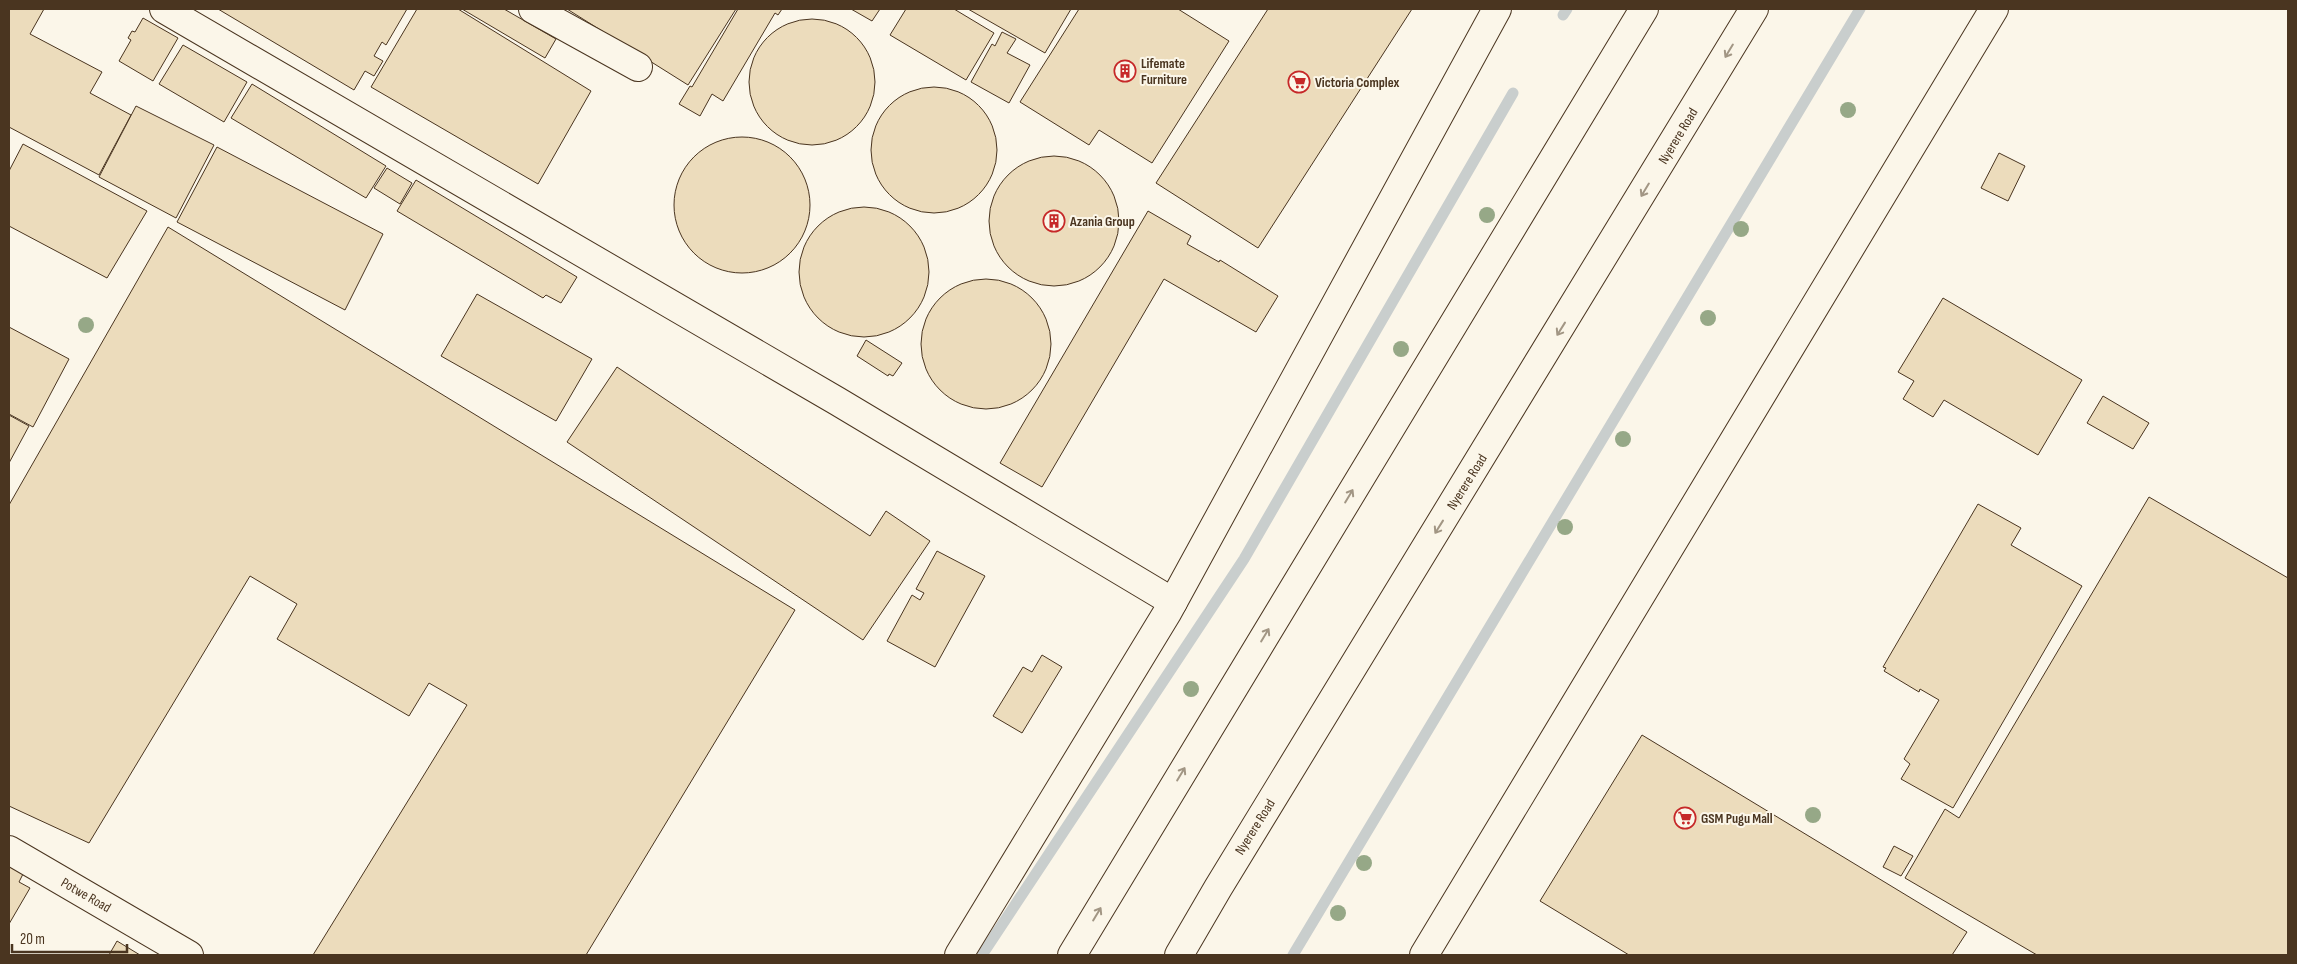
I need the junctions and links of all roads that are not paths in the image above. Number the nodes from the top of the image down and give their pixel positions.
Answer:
1 (164, 9) edge
2 (533, 9) edge
3 (1497, 9) edge
4 (1644, 9) edge
5 (1754, 9) edge
6 (1994, 9) edge
7 (638, 67) dead end
8 (1173, 602) junction
9 (9, 850) edge
10 (189, 955) edge
11 (958, 955) edge
12 (1072, 955) edge
13 (1179, 955) edge
14 (1424, 955) edge

1 - 8 main road
2 - 7 main road
3 - 8 main road
12 -> 4 main road
5 -> 13 main road, Nyerere Road
6 - 14 main road
8 - 11 main road
9 - 10 main road, Potwe Road

